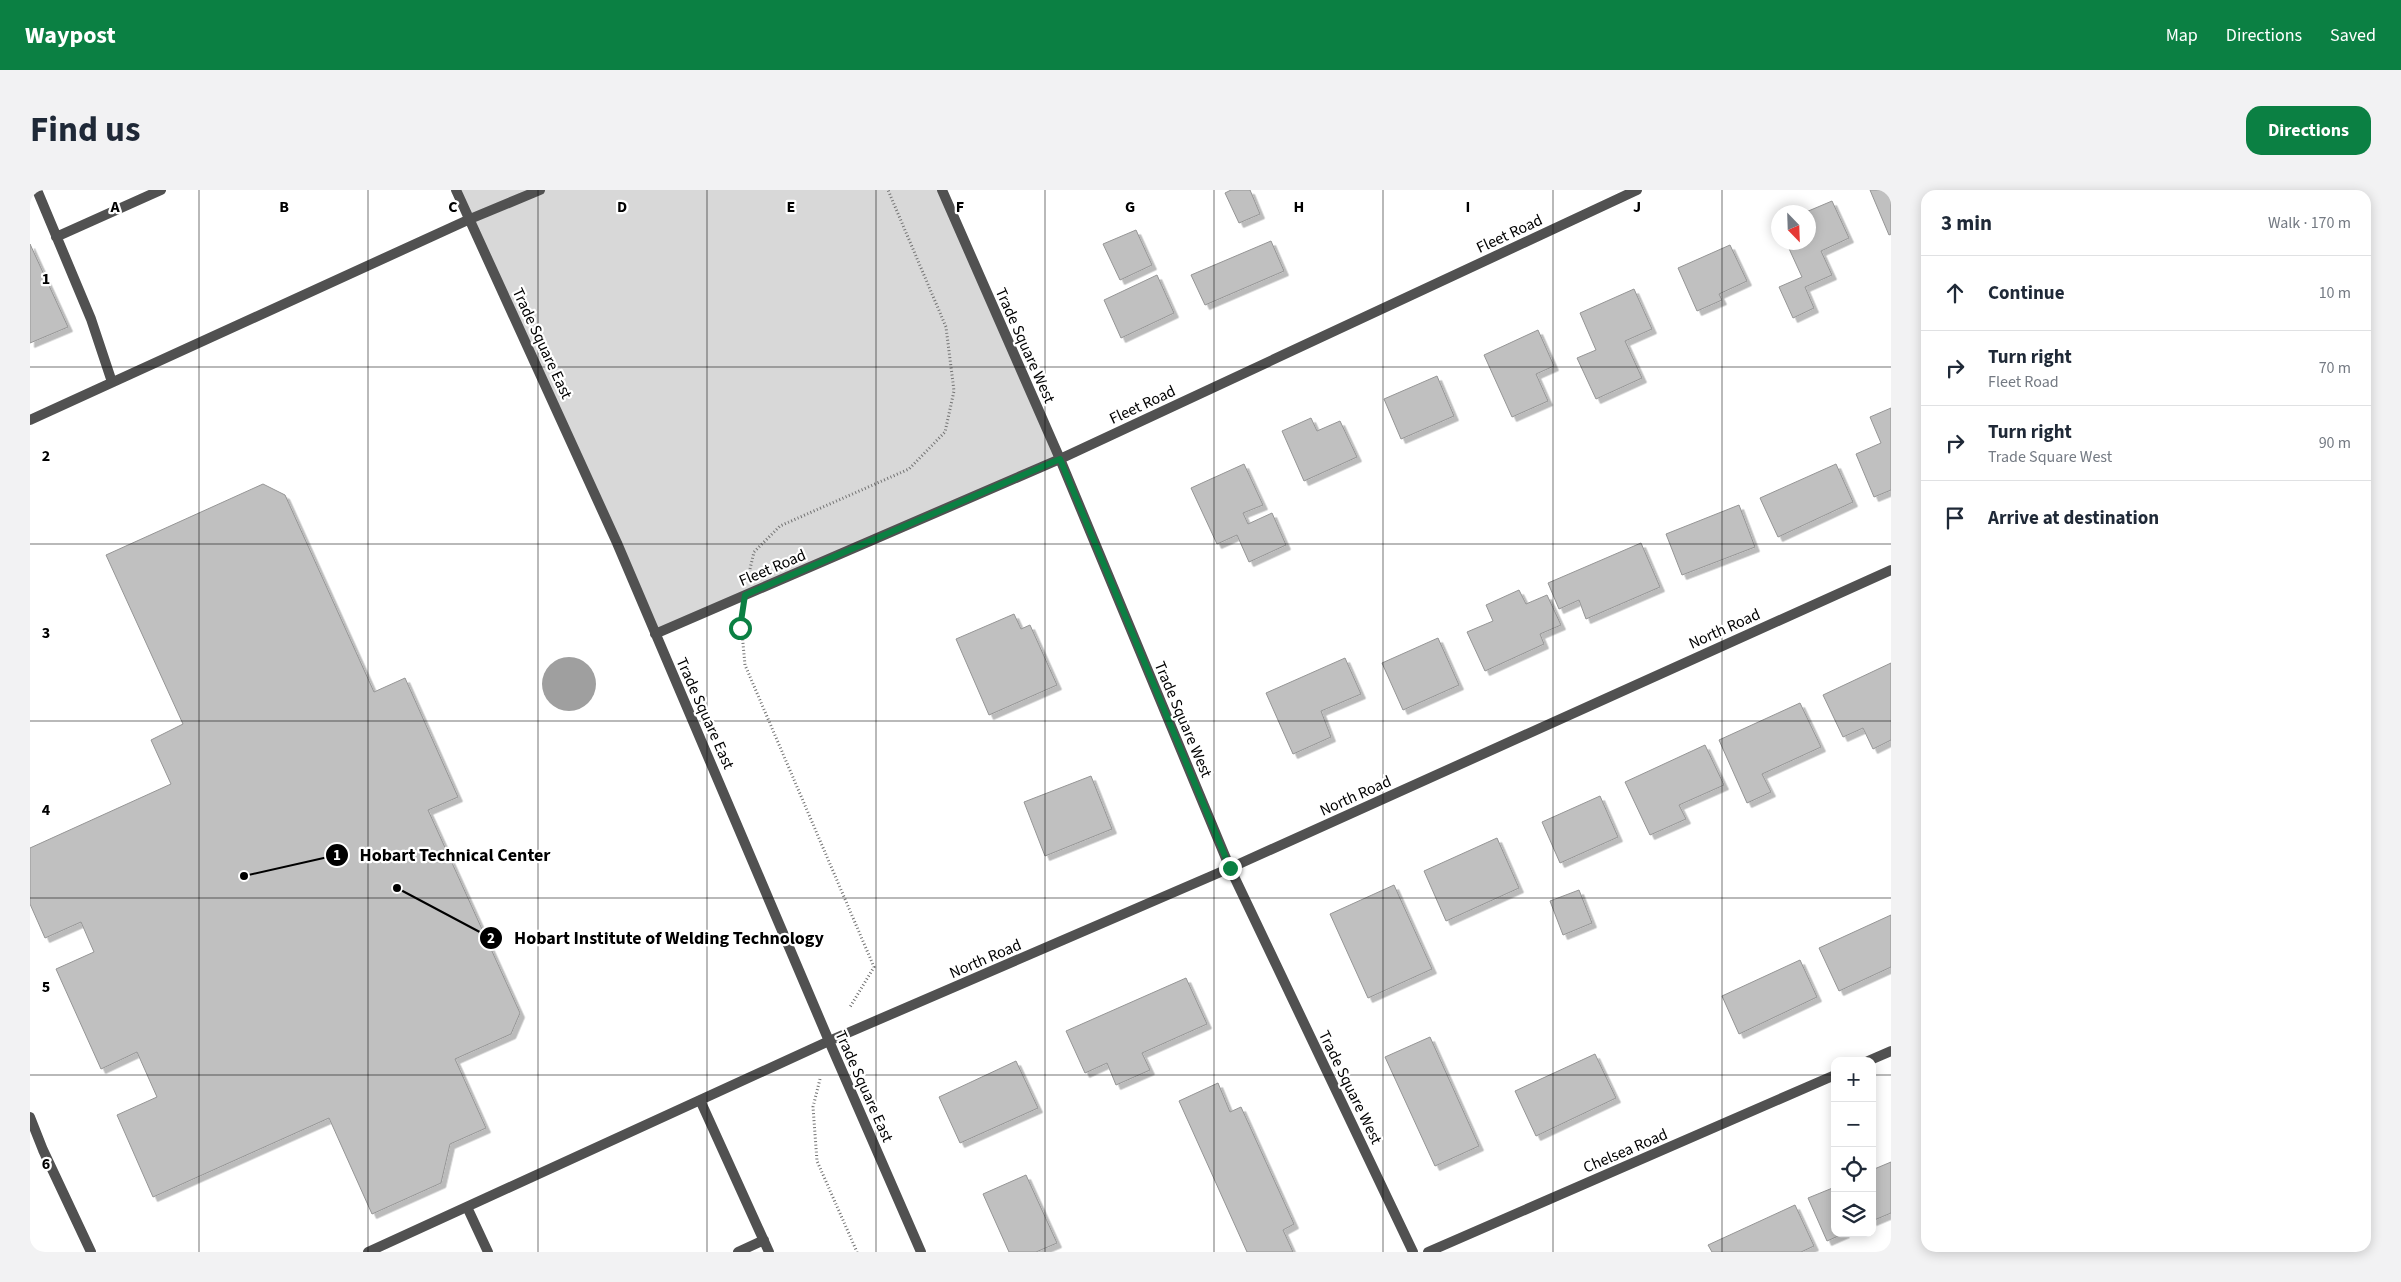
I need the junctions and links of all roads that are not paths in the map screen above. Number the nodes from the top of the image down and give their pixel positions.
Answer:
1 (37, 190) edge
2 (161, 190) edge
3 (456, 190) edge
4 (540, 190) edge
5 (942, 190) edge
6 (1637, 190) edge
7 (470, 220) junction
8 (56, 237) junction
9 (112, 382) junction
10 (30, 420) edge
11 (1060, 459) junction
12 (1891, 570) edge
13 (655, 634) junction
14 (1230, 868) junction
15 (829, 1041) junction
16 (1891, 1051) edge
17 (1876, 1058) edge
18 (1831, 1077) edge
19 (700, 1100) junction
20 (30, 1117) edge
21 (467, 1207) junction
22 (764, 1240) junction
23 (91, 1252) edge
24 (368, 1252) edge
25 (488, 1252) edge
26 (738, 1252) edge
27 (769, 1252) edge
28 (921, 1252) edge
29 (1413, 1252) edge
30 (1428, 1252) edge

1 - 8 street
2 - 8 street
3 - 7 street, Trade Square East
4 - 7 street
5 - 11 street, Trade Square West
6 - 11 street, Fleet Road
7 - 9 street
7 - 13 street, Trade Square East
8 - 9 street
9 - 10 street
11 - 13 street, Fleet Road
11 - 14 street, Trade Square West
12 - 14 street, North Road
13 - 15 street, Trade Square East
14 - 15 street, North Road
14 - 29 street, Trade Square West
15 - 19 street, North Road
15 - 28 street, Trade Square East
16 - 17 street
18 - 30 street, Chelsea Road
19 - 21 street, North Road
19 - 22 street
20 - 23 street
21 - 24 street, North Road
21 - 25 street
22 - 26 street
22 - 27 street

